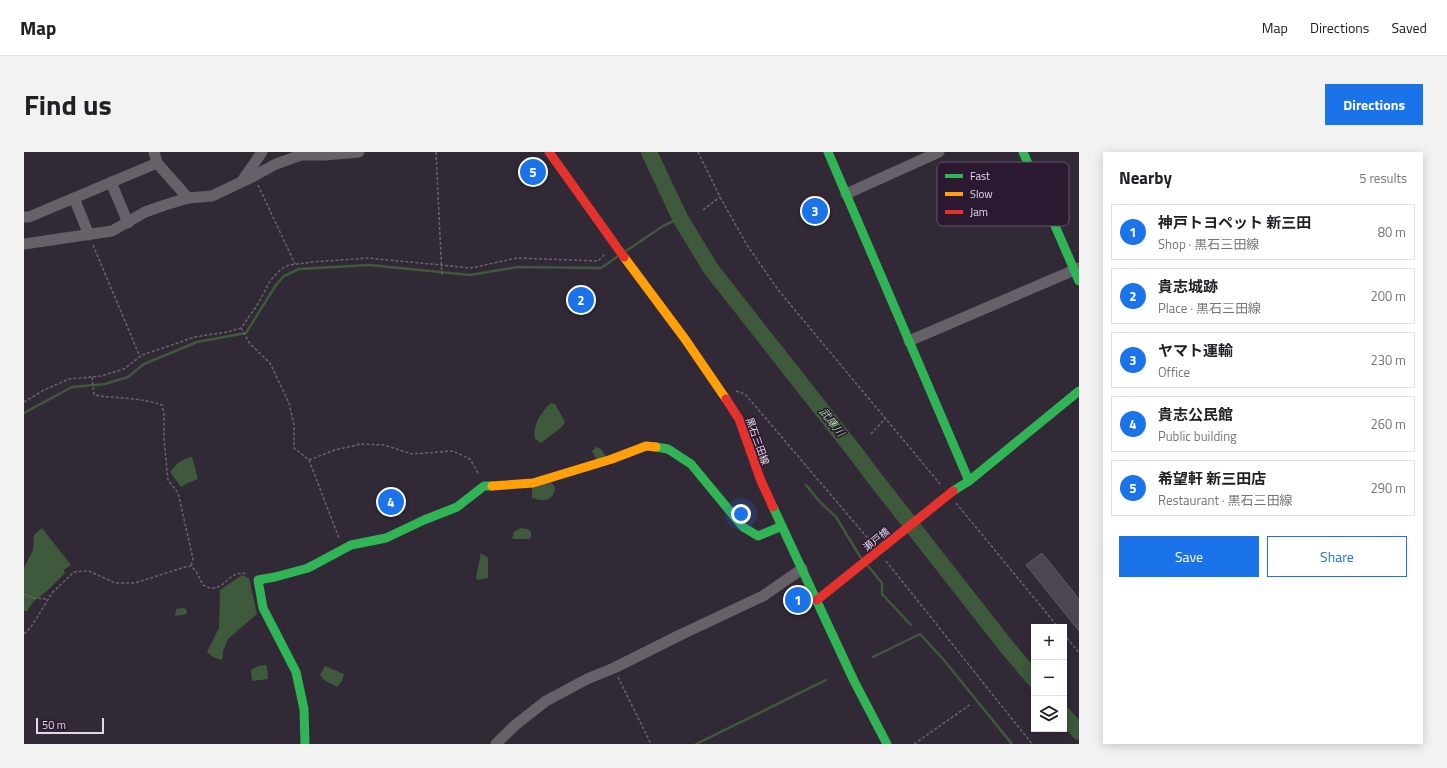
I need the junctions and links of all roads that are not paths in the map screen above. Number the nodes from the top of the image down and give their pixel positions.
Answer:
1 (154, 152) edge
2 (262, 152) edge
3 (359, 152) edge
4 (549, 152) edge
5 (828, 152) edge
6 (939, 152) edge
7 (1023, 152) edge
8 (1028, 162) edge
9 (156, 164) junction
10 (111, 182) junction
11 (241, 182) junction
12 (846, 194) junction
13 (74, 198) junction
14 (188, 198) junction
15 (24, 218) edge
16 (128, 222) junction
17 (1057, 226) edge
18 (89, 235) junction
19 (24, 244) edge
20 (1076, 269) edge
21 (1079, 281) edge
22 (909, 341) junction
23 (1079, 391) edge
24 (969, 481) junction
25 (782, 526) junction
26 (802, 569) junction
27 (817, 600) junction
28 (305, 744) edge
29 (496, 744) edge
30 (887, 744) edge

1 - 9 street
2 - 11 street
3 - 11 street
4 - 25 street, 黒石三田線
5 - 12 street
6 - 12 street
7 - 8 street
9 - 10 street
9 - 14 street
10 - 13 street
10 - 16 street
11 - 14 street
12 - 22 street
13 - 15 street
13 - 18 street
14 - 16 street
16 - 18 street
17 - 20 street
18 - 19 street
20 - 21 street
20 - 22 street
22 - 24 street
23 - 24 street, 瀬戸橋
24 - 27 street, 瀬戸橋
25 - 26 street, 黒石三田線
25 - 28 street
26 - 27 street, 黒石三田線
26 - 29 street
27 - 30 street, 黒石三田線

